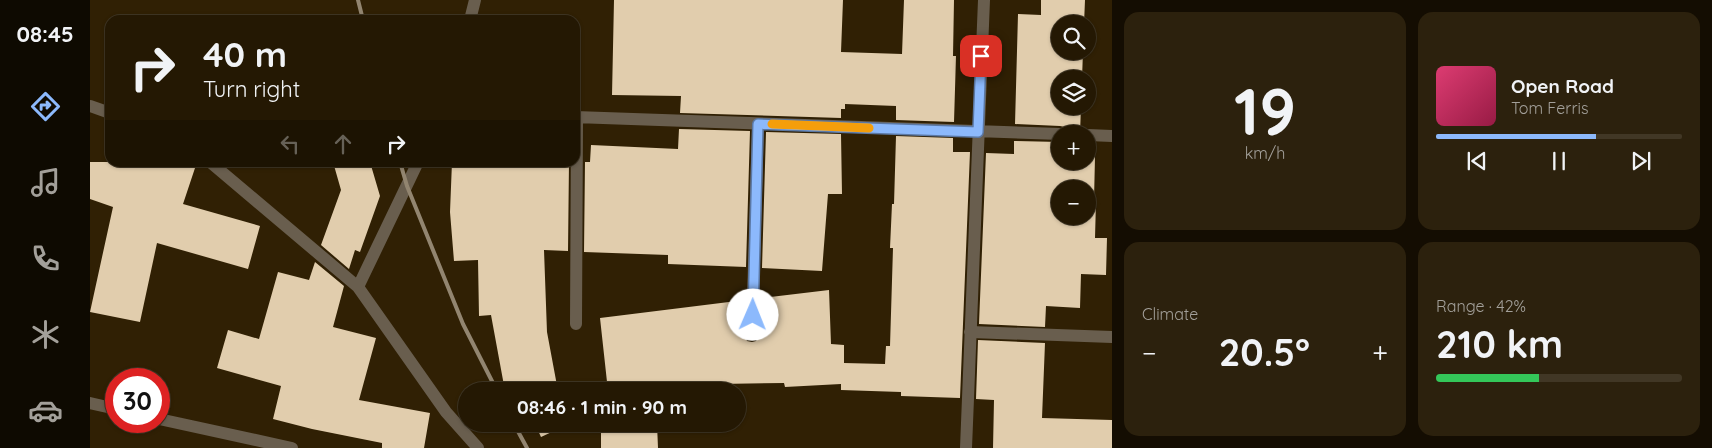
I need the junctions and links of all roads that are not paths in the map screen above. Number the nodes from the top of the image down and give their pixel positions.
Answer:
1 (475, 0) edge
2 (984, 0) edge
3 (471, 15) edge
4 (90, 106) edge
5 (105, 111) edge
6 (580, 117) edge
7 (758, 124) junction
8 (978, 132) junction
9 (1051, 134) edge
10 (1096, 135) edge
11 (1112, 136) edge
12 (216, 167) edge
13 (416, 167) edge
14 (576, 167) edge
15 (358, 287) junction
16 (576, 324) dead end
17 (970, 332) junction
18 (752, 334) dead end
19 (1112, 337) edge
20 (90, 404) edge
21 (105, 407) edge
22 (170, 421) edge
23 (292, 448) edge
24 (478, 448) edge
25 (966, 448) edge

1 - 3 street
2 - 8 street
4 - 5 street
6 - 7 street
7 - 8 street
7 - 18 street
8 - 9 street
8 - 17 street
10 - 11 street
12 - 15 street
13 - 15 street
14 - 16 street
15 - 24 street
17 - 19 street
17 - 25 street
20 - 21 street
22 - 23 street

